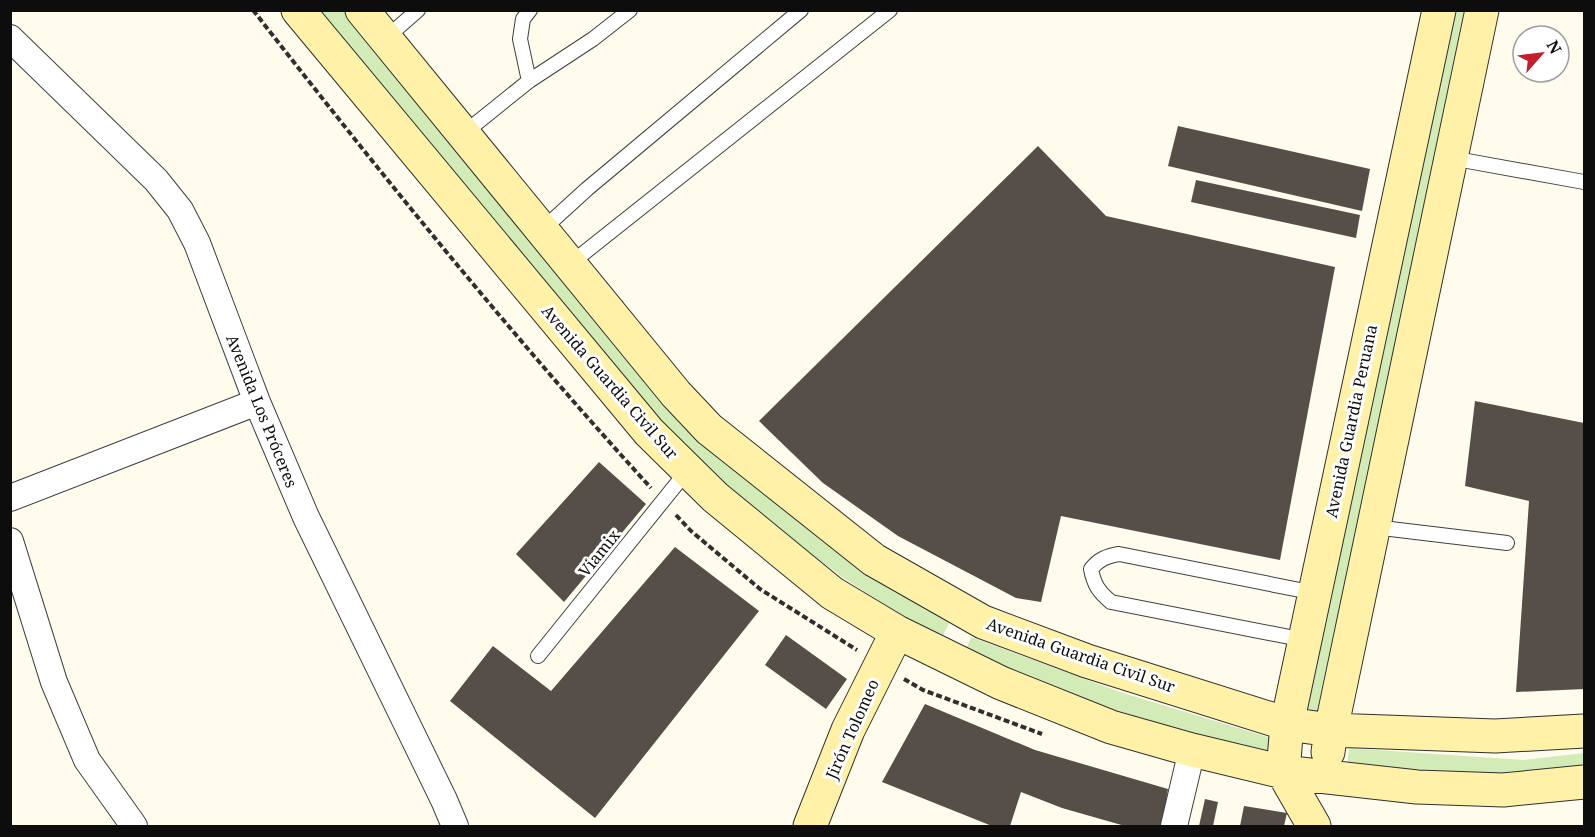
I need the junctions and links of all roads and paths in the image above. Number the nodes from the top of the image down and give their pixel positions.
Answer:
1 (298, 10) edge
2 (362, 10) edge
3 (418, 10) edge
4 (530, 10) edge
5 (630, 10) edge
6 (801, 10) edge
7 (890, 10) edge
8 (1438, 10) edge
9 (1482, 10) edge
10 (10, 38) edge
11 (385, 39) junction
12 (530, 81) junction
13 (463, 134) junction
14 (1451, 158) junction
15 (1584, 182) edge
16 (542, 230) junction
17 (570, 264) junction
18 (257, 402) junction
19 (687, 471) junction
20 (10, 498) edge
21 (1374, 527) junction
22 (10, 541) edge
23 (1507, 543) dead end
24 (1315, 593) junction
25 (897, 632) junction
26 (1305, 640) junction
27 (538, 656) dead end
28 (1287, 724) junction
29 (1331, 730) junction
30 (1584, 731) edge
31 (1192, 750) junction
32 (1283, 772) junction
33 (1325, 776) junction
34 (1584, 782) edge
35 (134, 826) edge
36 (455, 826) edge
37 (810, 826) edge
38 (1174, 826) edge
39 (1315, 826) edge

1 - 19 main road, Avenida Guardia Civil Sur
2 - 11 main road, Avenida Guardia Civil Sur
3 - 11 lane
4 - 12 lane
5 - 12 lane
6 - 16 lane
7 - 17 lane
8 - 24 main road, Avenida Guardia Peruana
9 - 14 main road
10 - 18 street, Avenida Los Próceres
11 - 13 main road, Avenida Guardia Civil Sur
12 - 13 lane
13 - 16 main road, Avenida Guardia Civil Sur
14 - 15 lane
14 - 21 main road
16 - 17 main road, Avenida Guardia Civil Sur
17 - 28 main road, Avenida Guardia Civil Sur
18 - 20 street
18 - 36 street, Avenida Los Próceres
19 - 25 main road, Avenida Guardia Civil Sur
19 - 27 lane, Viamix
21 - 23 lane
21 - 29 main road
22 - 35 street
24 - 26 main road, Avenida Guardia Peruana
24 - 26 lane
25 - 31 main road, Avenida Guardia Civil Sur
25 - 37 main road, Jirón Tolomeo
26 - 28 main road, Avenida Guardia Peruana
28 - 29 main road, Avenida Guardia Civil Sur
28 - 32 main road, Avenida Guardia Peruana
29 - 30 main road, Avenida Guardia Civil Sur
29 - 33 main road
31 - 32 main road, Avenida Guardia Civil Sur
31 - 38 street
32 - 33 main road, Avenida Guardia Civil Sur
32 - 39 main road
33 - 34 main road, Avenida Guardia Civil Sur
33 - 39 main road

